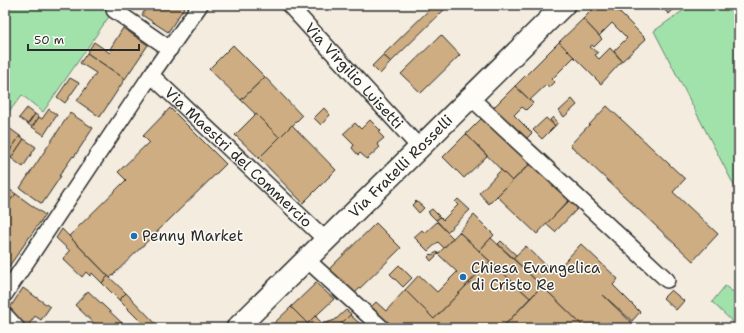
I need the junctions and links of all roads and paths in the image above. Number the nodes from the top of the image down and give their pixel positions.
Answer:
1 (200, 5) edge
2 (289, 5) edge
3 (564, 5) edge
4 (114, 10) dead end
5 (170, 49) junction
6 (151, 75) junction
7 (470, 97) junction
8 (419, 147) junction
9 (326, 240) junction
10 (306, 259) junction
11 (667, 280) dead end
12 (5, 294) edge
13 (5, 315) edge
14 (17, 328) edge
15 (237, 328) edge
16 (382, 328) edge

1 - 5 street
2 - 8 street, Via Virgilio Luisetti
3 - 7 street, Via Fratelli Rosselli
4 - 5 street
5 - 6 street
6 - 9 street, Via Maestri del Commercio
6 - 12 street
7 - 8 street, Via Fratelli Rosselli
7 - 11 street
8 - 9 street, Via Fratelli Rosselli
9 - 10 street, Via Fratelli Rosselli
10 - 15 street, Via Fratelli Rosselli
10 - 16 street
13 - 14 street

